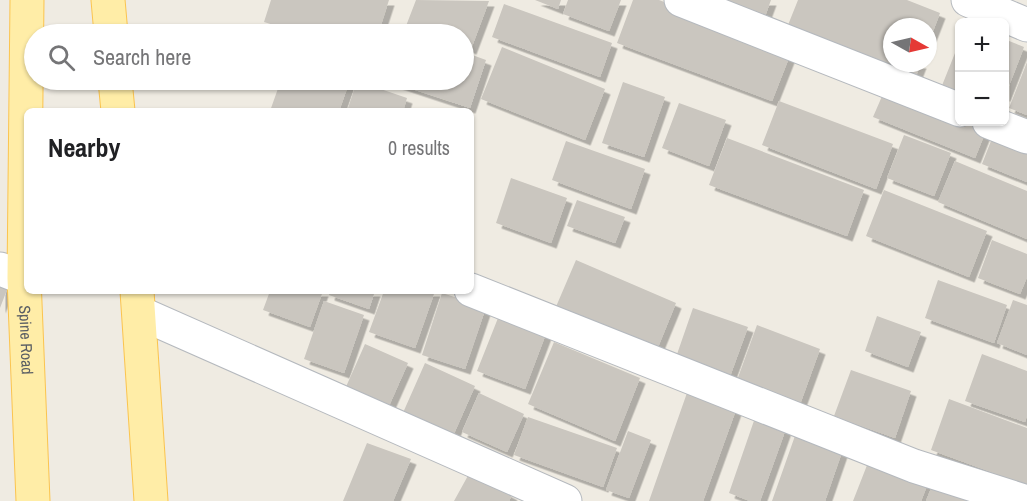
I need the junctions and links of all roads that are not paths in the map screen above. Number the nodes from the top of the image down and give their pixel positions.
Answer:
1 (27, 0) edge
2 (108, 0) edge
3 (681, 0) edge
4 (968, 0) edge
5 (26, 24) edge
6 (110, 24) edge
7 (1027, 25) edge
8 (24, 55) edge
9 (116, 90) edge
10 (118, 108) edge
11 (955, 108) edge
12 (998, 126) edge
13 (1027, 137) edge
14 (12, 273) edge
15 (474, 291) edge
16 (139, 302) edge
17 (33, 501) edge
18 (151, 501) edge
19 (565, 501) edge
20 (1024, 501) edge

1 - 5 main road, Spine Road
2 - 6 main road
3 - 11 street
4 - 7 street
8 - 14 main road, Spine Road
9 - 10 main road
12 - 13 street
14 - 17 main road, Spine Road
15 - 20 street
16 - 18 main road
16 - 19 street

